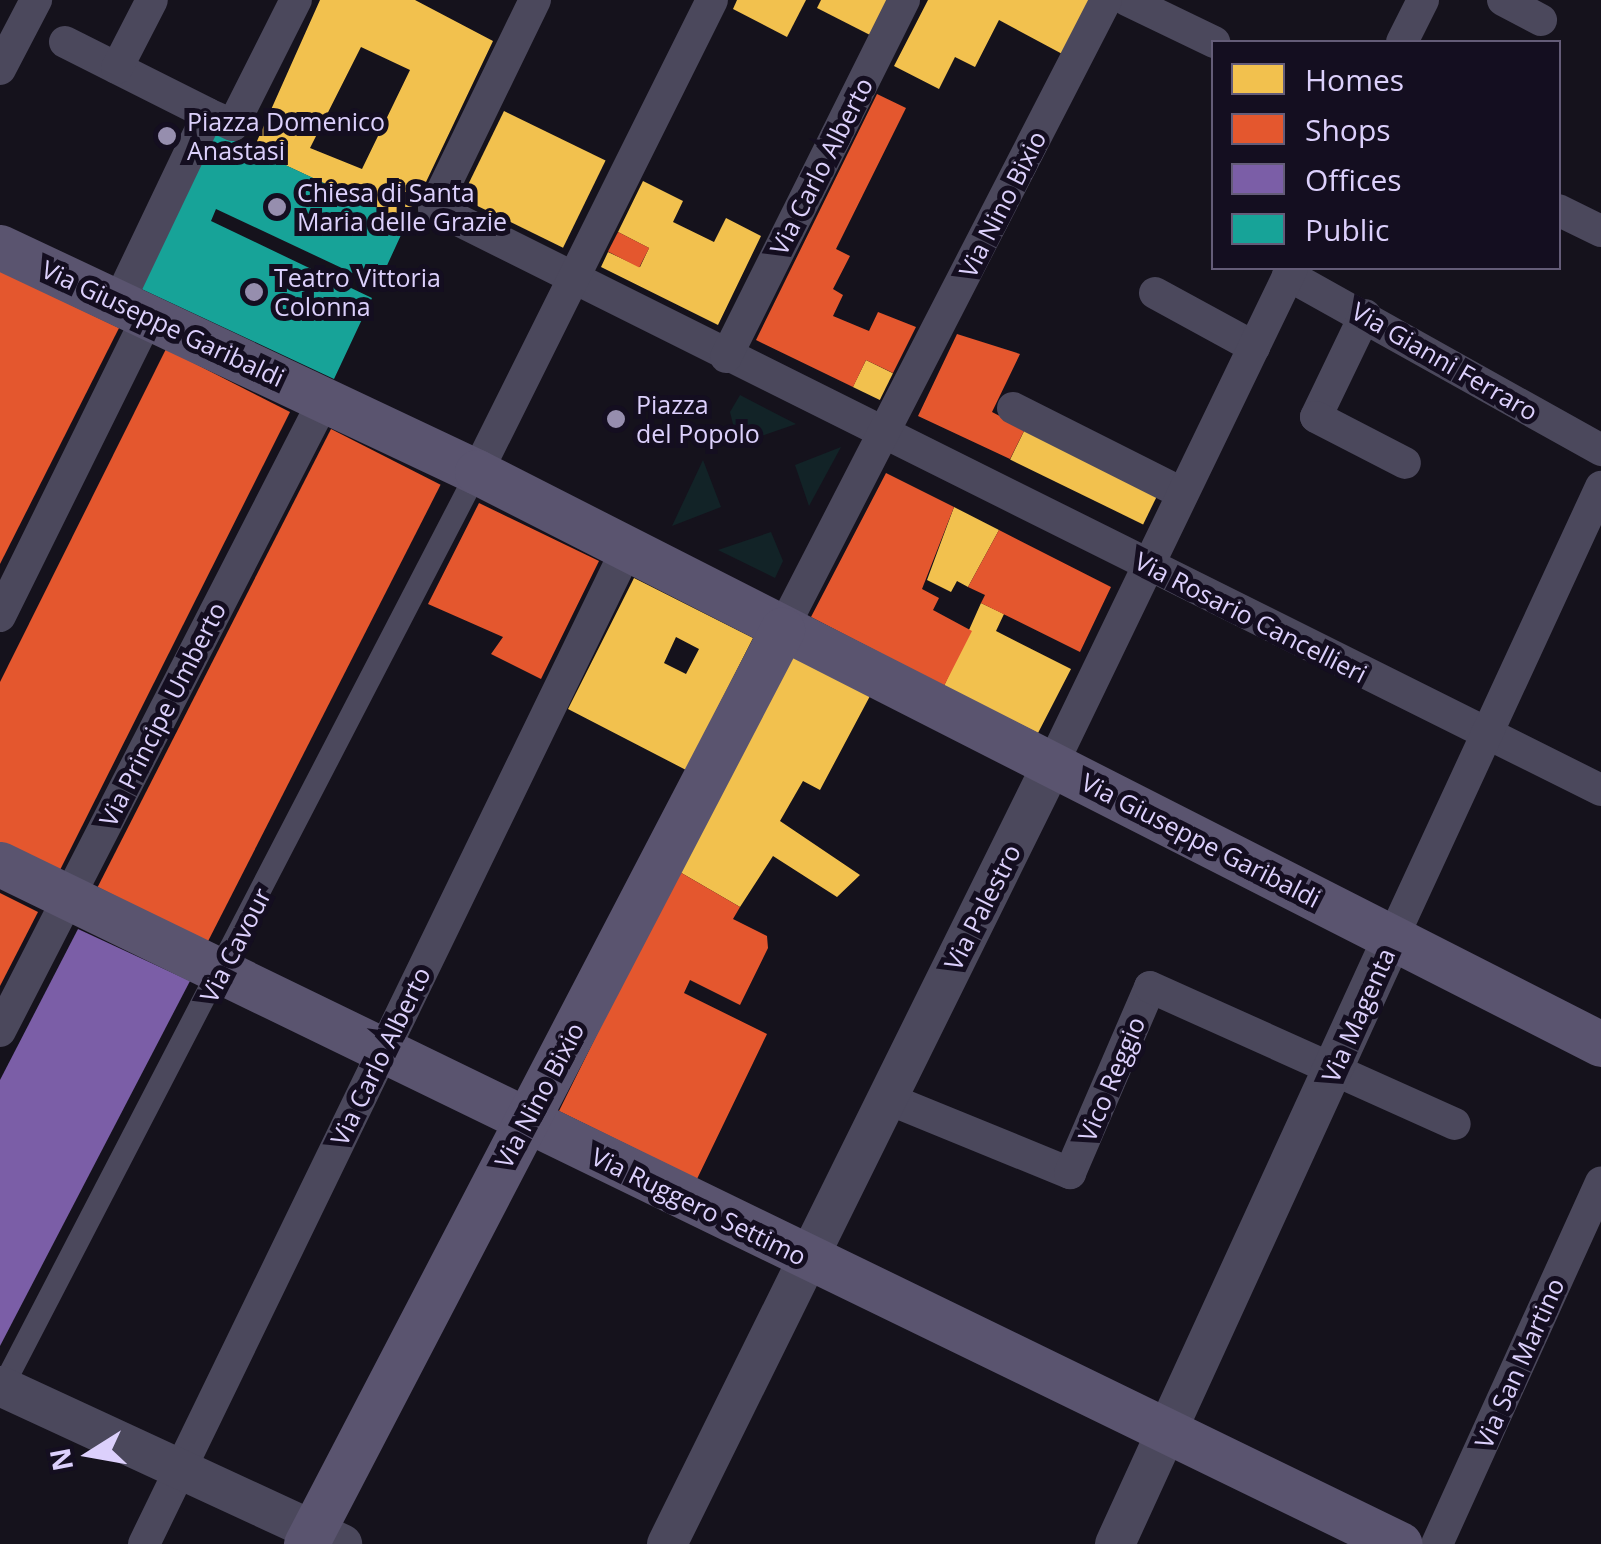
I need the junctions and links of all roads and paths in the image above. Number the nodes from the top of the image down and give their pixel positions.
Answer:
1 (36, 0) edge
2 (152, 0) edge
3 (296, 0) edge
4 (535, 0) edge
5 (712, 0) edge
6 (904, 0) edge
7 (1106, 0) edge
8 (1127, 0) edge
9 (1423, 0) edge
10 (1503, 0) edge
11 (1541, 20) dead end
12 (1403, 40) edge
13 (1211, 41) edge
14 (65, 42) dead end
15 (0, 68) edge
16 (117, 68) junction
17 (208, 114) junction
18 (1561, 211) edge
19 (1601, 231) edge
20 (0, 247) edge
21 (580, 270) junction
22 (1290, 271) edge
23 (1155, 293) dead end
24 (133, 310) junction
25 (1365, 314) junction
26 (732, 345) junction
27 (1254, 347) junction
28 (325, 398) junction
29 (1013, 408) dead end
30 (894, 431) junction
31 (1601, 450) edge
32 (1406, 462) dead end
33 (471, 484) junction
34 (1601, 487) edge
35 (1182, 493) junction
36 (1593, 521) edge
37 (622, 560) junction
38 (1151, 566) junction
39 (0, 616) edge
40 (785, 638) junction
41 (1486, 735) junction
42 (1052, 765) junction
43 (1601, 790) edge
44 (0, 864) edge
45 (66, 898) junction
46 (1393, 937) junction
47 (222, 971) junction
48 (0, 1031) edge
49 (1601, 1044) edge
50 (382, 1050) junction
51 (1333, 1072) junction
52 (886, 1098) junction
53 (525, 1122) junction
54 (1455, 1124) dead end
55 (1601, 1182) edge
56 (809, 1258) junction
57 (1, 1388) edge
58 (1166, 1432) junction
59 (180, 1468) junction
60 (320, 1539) edge
61 (144, 1544) edge
62 (667, 1544) edge
63 (1115, 1544) edge
64 (1400, 1544) edge
65 (1437, 1544) edge

1 - 15 street
2 - 16 street
3 - 17 street
4 - 21 street, Via Rosario Cancellieri
5 - 21 street
6 - 26 street, Via Carlo Alberto
7 - 30 street, Via Nino Bixio
8 - 13 street
9 - 12 street
10 - 11 street
14 - 16 street
16 - 17 street
17 - 24 street
18 - 19 street
20 - 24 main road, Via Giuseppe Garibaldi
21 - 26 street, Via Rosario Cancellieri
21 - 33 street
22 - 25 street, Via Gianni Ferraro
22 - 27 street, Via Palestro
23 - 27 street
24 - 28 main road, Via Giuseppe Garibaldi
24 - 39 street
25 - 31 street, Via Gianni Ferraro
25 - 32 street
26 - 30 street, Via Rosario Cancellieri
27 - 35 street, Via Palestro
28 - 33 main road, Via Giuseppe Garibaldi
28 - 45 street, Via Principe Umberto
29 - 35 street
30 - 38 street, Via Rosario Cancellieri
30 - 40 street, Via Nino Bixio
33 - 37 main road, Via Giuseppe Garibaldi
33 - 47 street, Via Cavour
34 - 36 street, Via Magenta
35 - 38 street, Via Palestro
36 - 41 street, Via Magenta
37 - 40 main road, Via Giuseppe Garibaldi
37 - 50 street, Via Carlo Alberto
38 - 41 street, Via Rosario Cancellieri
38 - 42 street, Via Palestro
40 - 42 main road, Via Giuseppe Garibaldi
40 - 53 main road, Via Nino Bixio
41 - 43 street, Via Rosario Cancellieri
41 - 46 street, Via Magenta
42 - 46 main road, Via Giuseppe Garibaldi
42 - 52 street, Via Palestro
44 - 45 main road, Via Ruggero Settimo
45 - 47 main road, Via Ruggero Settimo
45 - 48 street, Via Principe Umberto
46 - 49 main road, Via Giuseppe Garibaldi
46 - 51 street, Via Magenta
47 - 50 main road, Via Ruggero Settimo
47 - 57 street, Via Cavour
50 - 53 main road, Via Ruggero Settimo
50 - 59 street, Via Carlo Alberto
51 - 52 street, Vico Reggio
51 - 54 street
51 - 58 street, Via Magenta
52 - 56 street, Via Palestro
53 - 56 main road, Via Ruggero Settimo
53 - 60 main road, Via Nino Bixio
55 - 65 street, Via San Martino
56 - 58 main road, Via Ruggero Settimo
56 - 62 street, Via Palestro
57 - 59 street
58 - 63 street, Via Magenta
58 - 64 main road, Via Ruggero Settimo
59 - 60 street
59 - 61 street, Via Carlo Alberto

